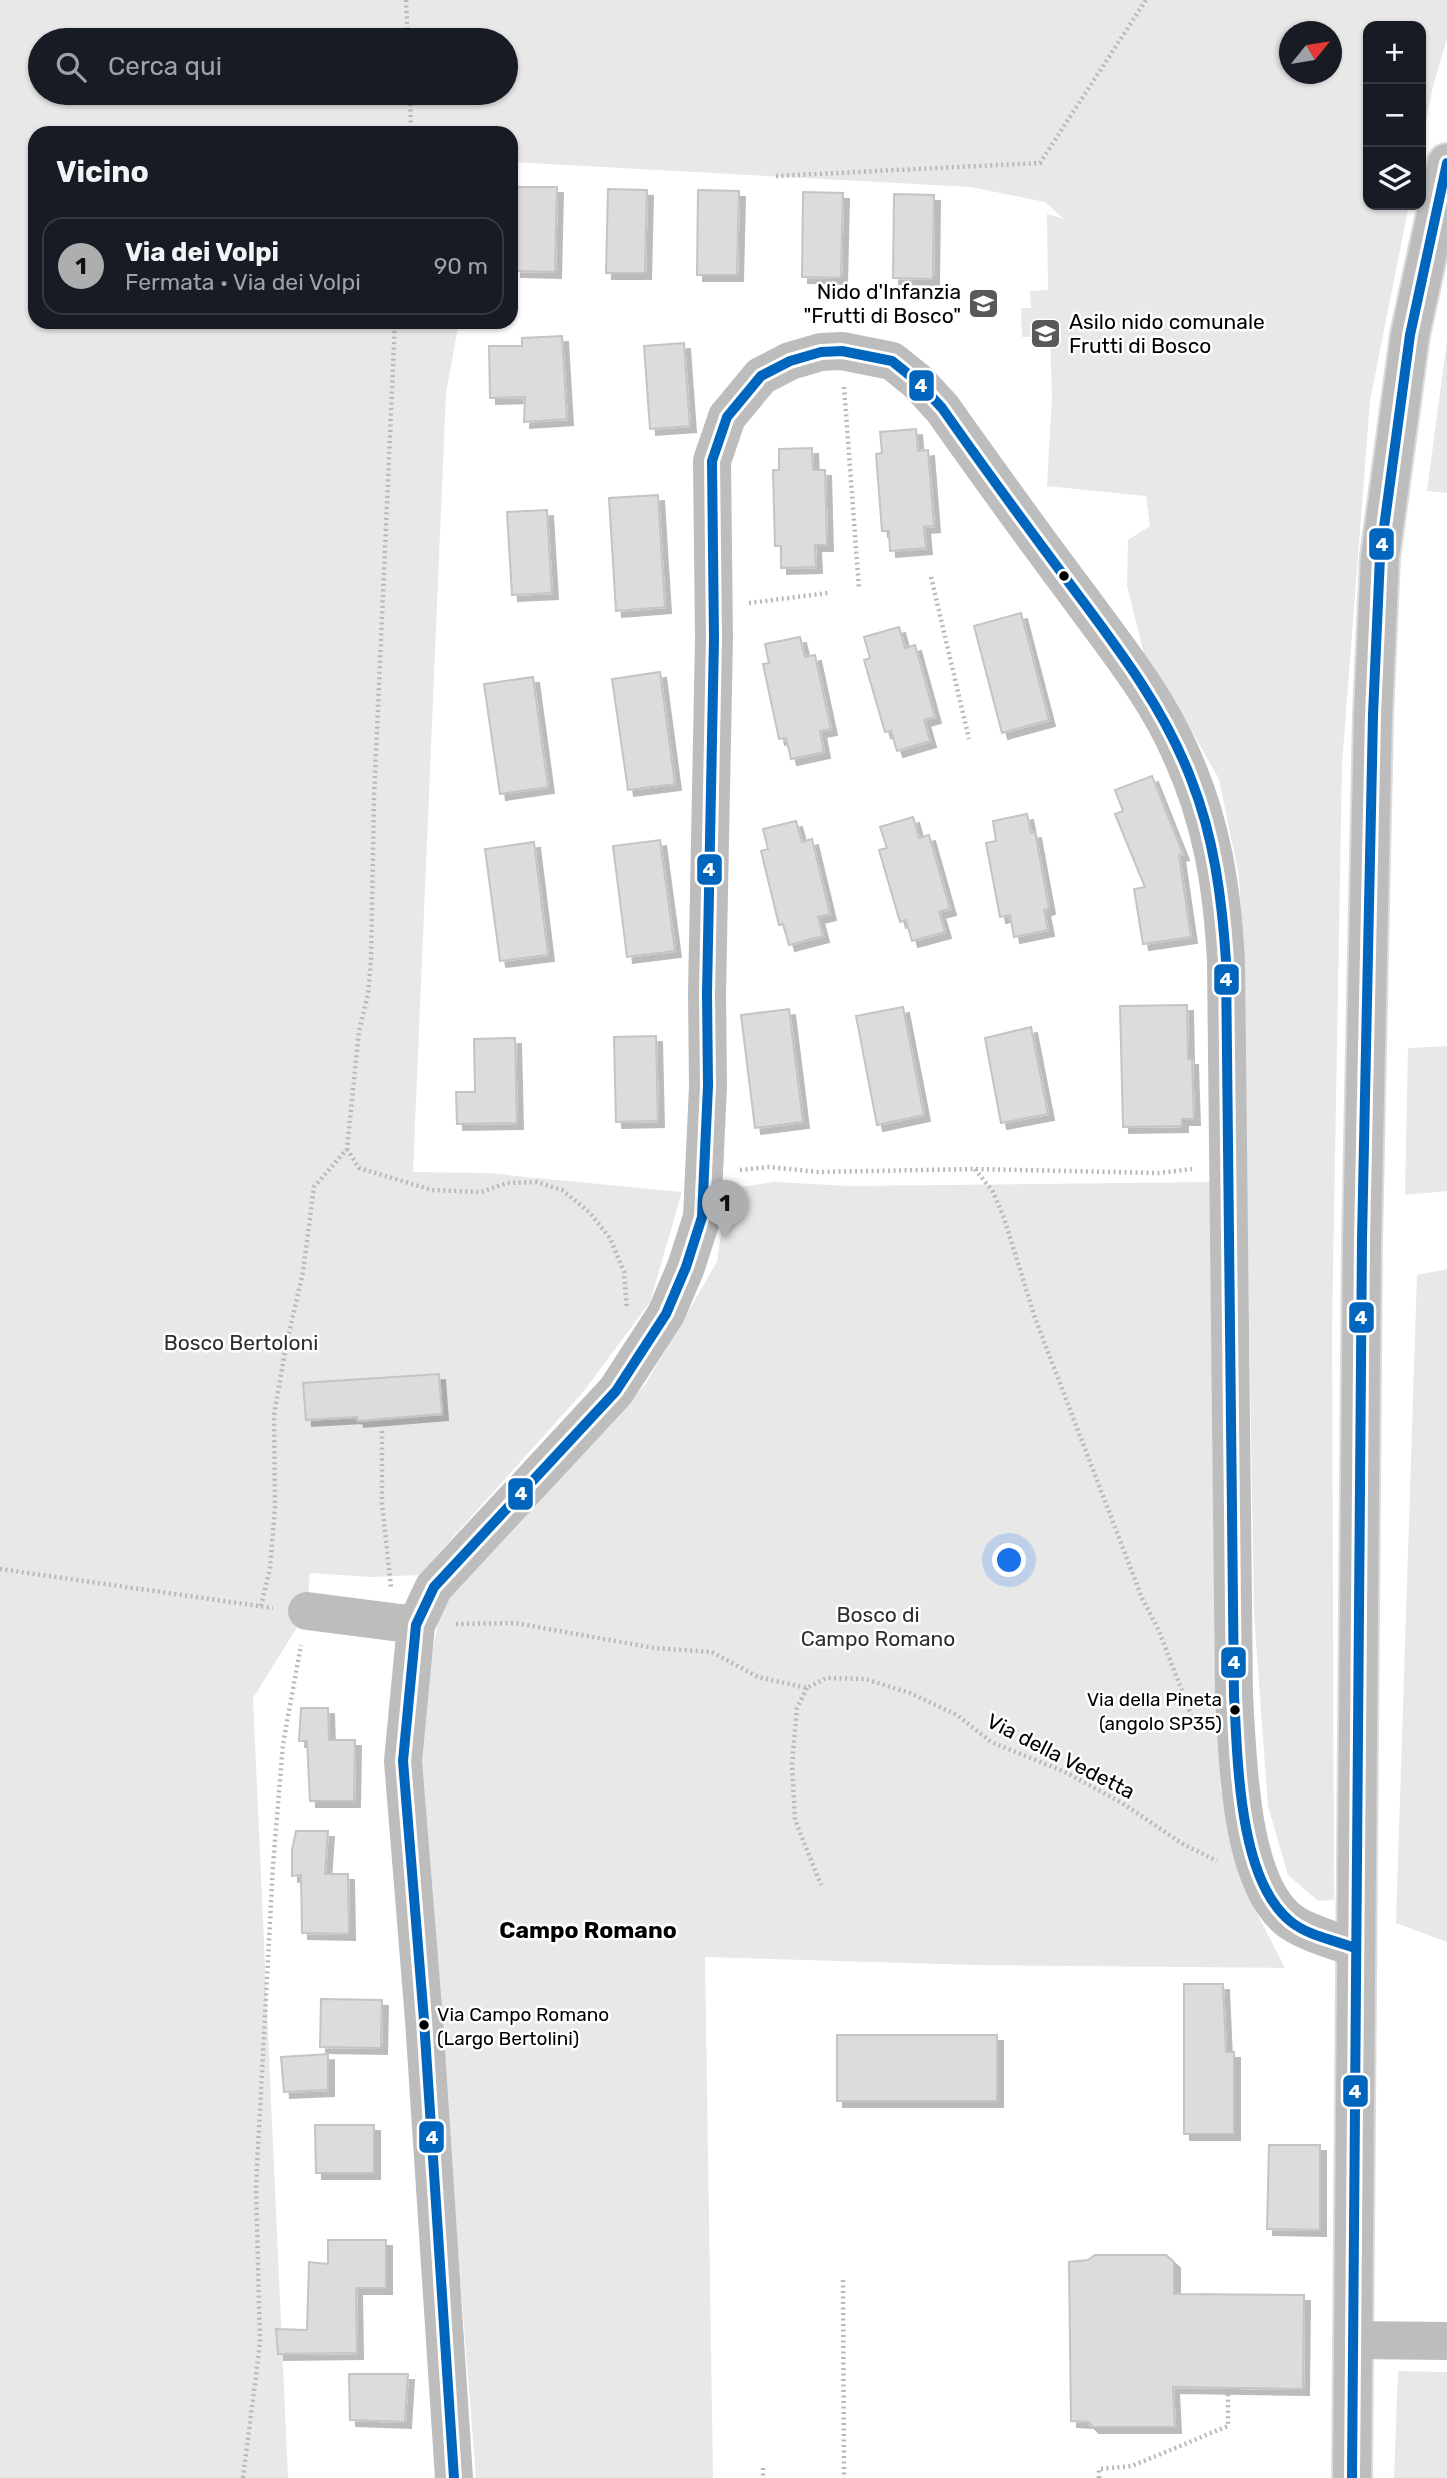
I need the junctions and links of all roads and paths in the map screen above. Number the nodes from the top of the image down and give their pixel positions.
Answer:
1 (406, 0) edge
2 (1146, 0) edge
3 (407, 28) edge
4 (410, 105) edge
5 (411, 126) edge
6 (1447, 163) edge
7 (776, 176) dead end
8 (395, 329) edge
9 (832, 351) junction
10 (931, 577) dead end
11 (859, 589) dead end
12 (828, 593) dead end
13 (713, 607) junction
14 (969, 739) dead end
15 (346, 1149) junction
16 (1230, 1164) junction
17 (975, 1170) junction
18 (705, 1177) junction
19 (640, 1357) junction
20 (382, 1431) dead end
21 (0, 1569) edge
22 (261, 1606) junction
23 (307, 1611) junction
24 (406, 1624) junction
25 (807, 1688) junction
26 (1201, 1740) dead end
27 (1256, 1869) junction
28 (821, 1885) dead end
29 (1355, 1948) junction
30 (844, 2280) dead end
31 (1353, 2340) junction
32 (1447, 2341) edge
33 (1228, 2394) dead end
34 (763, 2468) dead end
35 (243, 2478) edge
36 (454, 2478) edge
37 (763, 2478) edge
38 (844, 2478) edge
39 (1099, 2478) edge
40 (1352, 2478) edge

1 - 3 path
2 - 7 path
4 - 5 path
6 - 29 street
8 - 15 path
9 - 11 path
9 - 13 street
9 - 16 street
10 - 14 path
12 - 13 path
13 - 18 street
15 - 19 path
15 - 22 path
16 - 17 path
16 - 27 street
17 - 18 path
17 - 26 path
18 - 19 street
19 - 24 street
20 - 24 path
21 - 22 path
22 - 23 path
23 - 24 street
23 - 35 path
24 - 25 path, Via della Vedetta
24 - 36 street
25 - 27 path, Via della Vedetta
25 - 28 path
27 - 29 street
29 - 31 street
30 - 38 path
31 - 32 street
31 - 40 street
33 - 39 path
34 - 37 path

